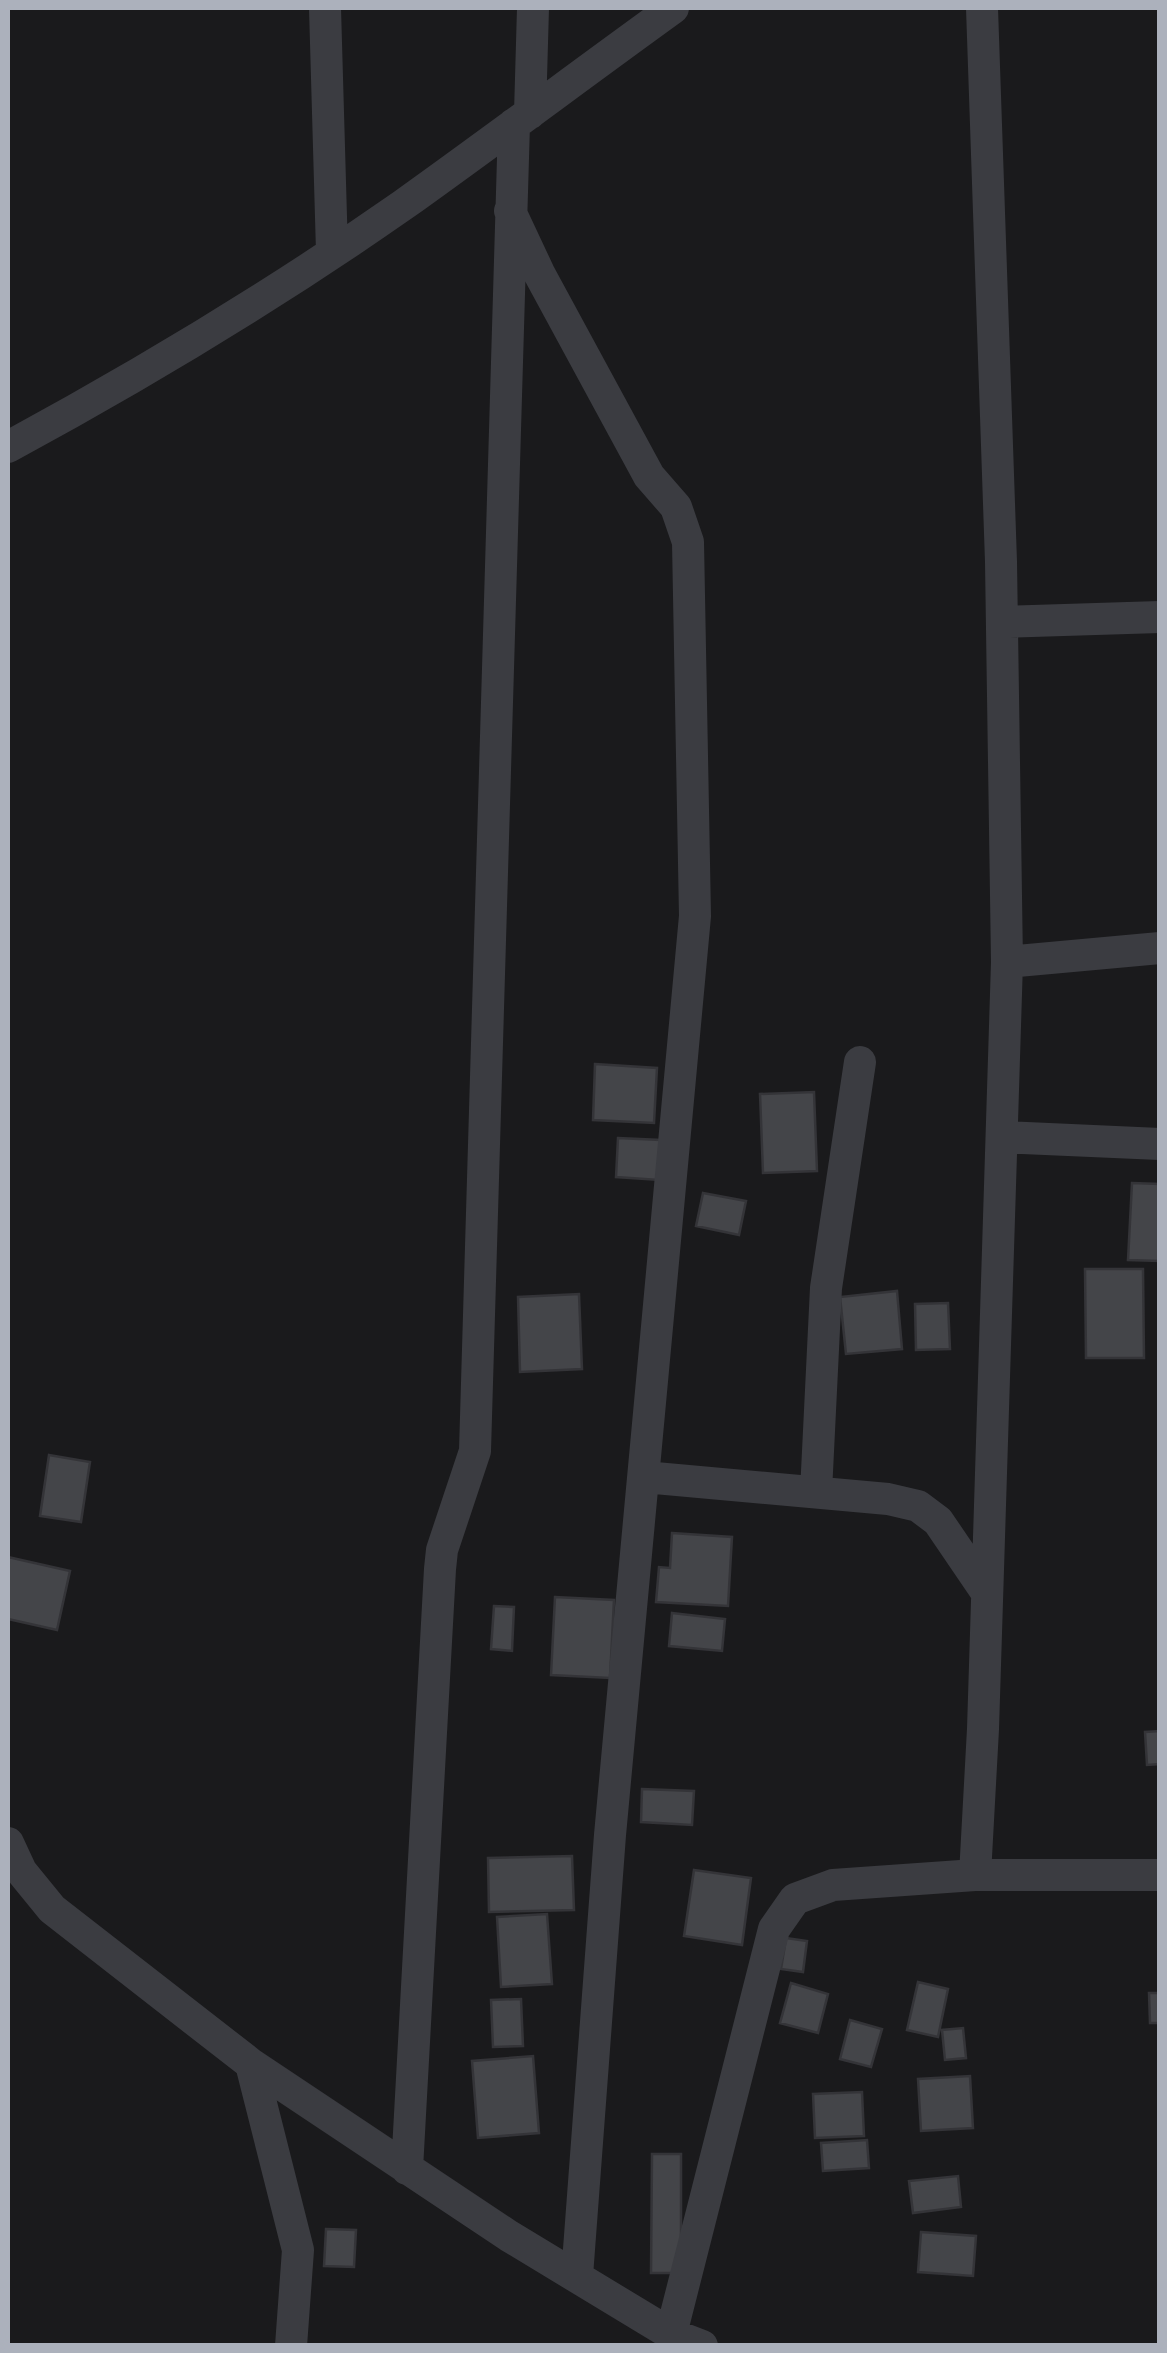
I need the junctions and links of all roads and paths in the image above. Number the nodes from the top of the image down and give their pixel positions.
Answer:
1 (324, 8) edge
2 (533, 8) edge
3 (673, 8) edge
4 (982, 8) edge
5 (522, 118) junction
6 (510, 211) junction
7 (332, 252) junction
8 (8, 447) edge
9 (1160, 617) edge
10 (1002, 622) junction
11 (1160, 948) edge
12 (1007, 962) junction
13 (860, 1062) dead end
14 (1002, 1137) junction
15 (1160, 1144) edge
16 (644, 1477) junction
17 (816, 1492) junction
18 (987, 1593) junction
19 (8, 1843) edge
20 (975, 1875) junction
21 (1160, 1875) edge
22 (251, 2064) junction
23 (407, 2169) junction
24 (577, 2276) junction
25 (670, 2334) junction
26 (291, 2346) edge
27 (702, 2346) edge

1 - 7 street
2 - 5 street
3 - 5 street
4 - 10 street
5 - 6 street
5 - 7 street
6 - 16 street
6 - 23 street
7 - 8 street
9 - 10 street
10 - 12 street
11 - 12 street
12 - 14 street
13 - 17 street
14 - 15 street
14 - 18 street
16 - 17 street
16 - 24 street
17 - 18 street
18 - 20 street
19 - 22 street
20 - 21 street
20 - 25 street
22 - 23 street
22 - 26 street
23 - 24 street
24 - 25 street
25 - 27 street

